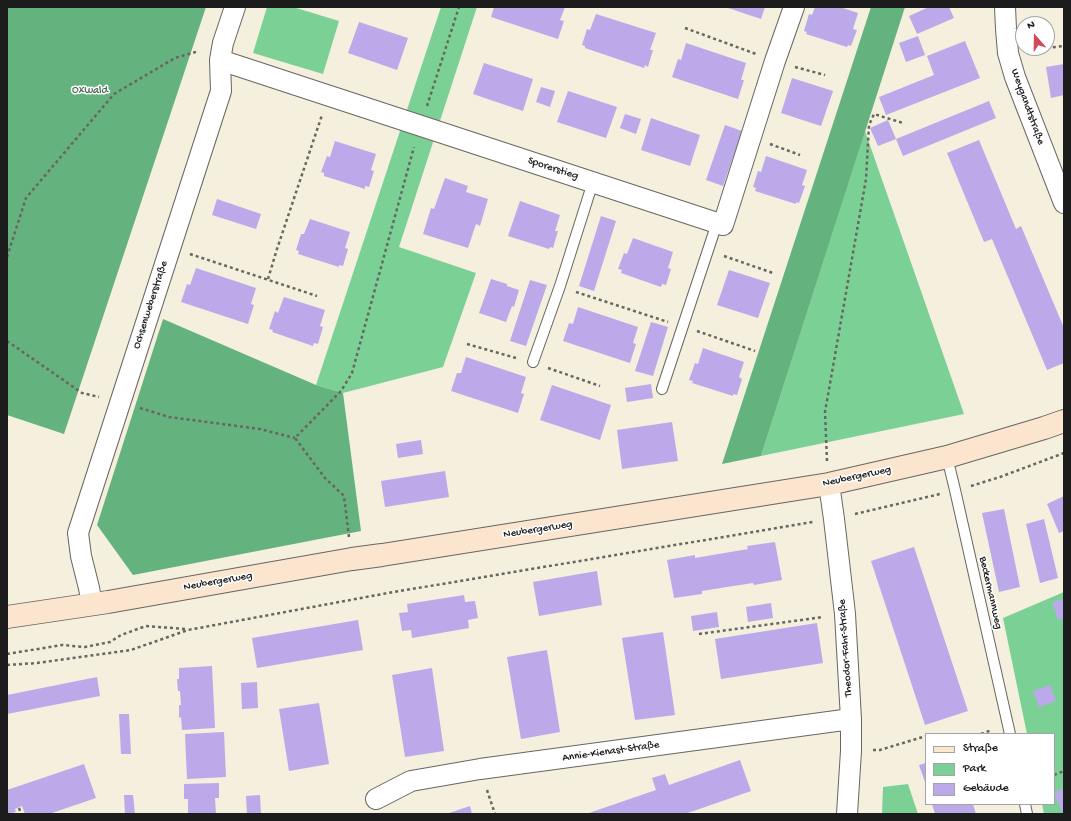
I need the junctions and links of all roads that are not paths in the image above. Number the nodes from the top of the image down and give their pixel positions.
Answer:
1 (235, 7) edge
2 (794, 7) edge
3 (1005, 7) edge
4 (221, 51) junction
5 (593, 182) junction
6 (1064, 203) edge
7 (717, 223) junction
8 (533, 362) dead end
9 (662, 389) dead end
10 (1064, 421) edge
11 (947, 457) junction
12 (829, 484) junction
13 (92, 604) junction
14 (7, 617) edge
15 (851, 719) junction
16 (1010, 733) edge
17 (376, 799) dead end
18 (847, 814) edge

1 - 4 street, Ochsenweberstraße
2 - 7 street
3 - 6 street, Weygandtstraße
4 - 5 street, Sporerstieg
4 - 13 street, Ochsenweberstraße
5 - 7 street, Sporerstieg
5 - 8 lane
7 - 9 lane
10 - 11 street, Neubergerweg
11 - 12 street, Neubergerweg
11 - 16 lane, Beckermannweg
12 - 13 street, Neubergerweg
12 - 15 street, Theodor-Fahr-Straße
13 - 14 street, Neubergerweg
15 - 17 street, Annie-Kienast-Straße
15 - 18 street, Theodor-Fahr-Straße

